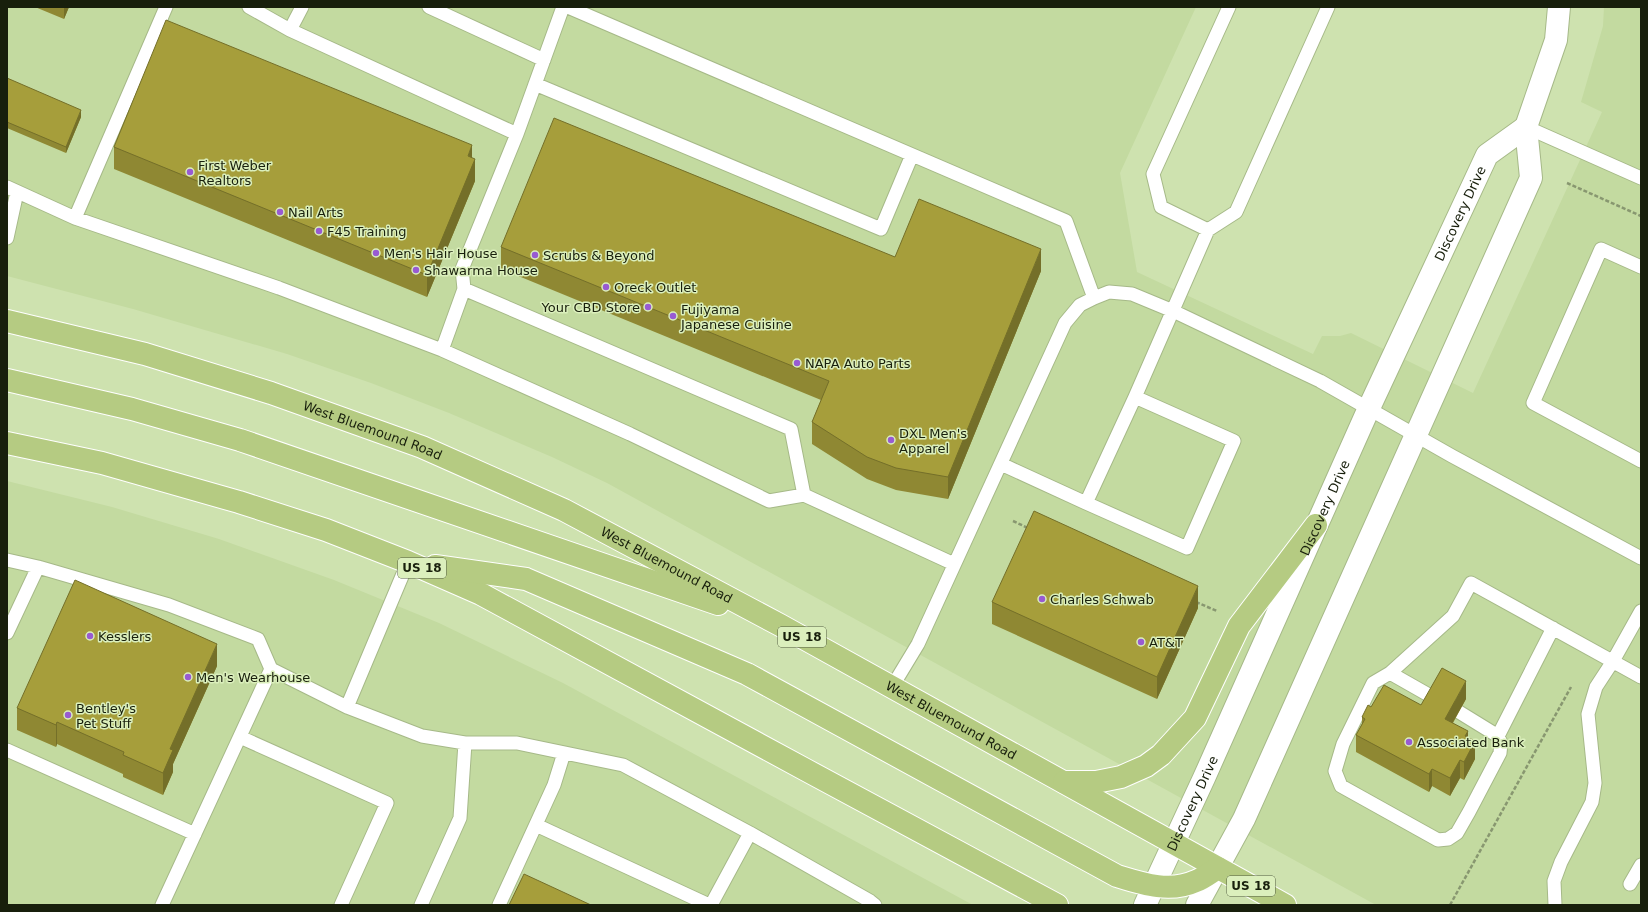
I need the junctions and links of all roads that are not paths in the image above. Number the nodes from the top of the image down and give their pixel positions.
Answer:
1 (166, 7) edge
2 (250, 7) edge
3 (302, 7) edge
4 (428, 7) edge
5 (563, 7) edge
6 (568, 7) edge
7 (1229, 7) edge
8 (1328, 7) edge
9 (1559, 7) edge
10 (290, 30) junction
11 (544, 60) junction
12 (535, 84) junction
13 (1526, 127) junction
14 (517, 134) junction
15 (912, 155) junction
16 (1641, 178) edge
17 (12, 189) edge
18 (76, 218) junction
19 (1208, 230) junction
20 (7, 238) edge
21 (1641, 267) edge
22 (464, 289) junction
23 (1094, 298) junction
24 (1173, 311) junction
25 (7, 320) edge
26 (442, 350) junction
27 (7, 380) edge
28 (1135, 397) junction
29 (1369, 408) junction
30 (1415, 435) junction
31 (7, 443) edge
32 (1641, 461) edge
33 (1001, 464) junction
34 (804, 494) junction
35 (1086, 503) junction
36 (1316, 525) junction
37 (1641, 558) edge
38 (7, 560) edge
39 (408, 562) junction
40 (954, 564) junction
41 (38, 567) junction
42 (1641, 611) edge
43 (780, 625) junction
44 (1553, 628) junction
45 (7, 633) edge
46 (1613, 661) junction
47 (271, 669) junction
48 (1390, 673) junction
49 (1641, 677) edge
50 (892, 687) junction
51 (1434, 698) edge
52 (347, 707) junction
53 (1459, 712) edge
54 (1498, 736) junction
55 (240, 737) junction
56 (465, 744) junction
57 (7, 750) edge
58 (564, 753) junction
59 (1063, 782) junction
60 (536, 825) junction
61 (750, 833) junction
62 (195, 834) junction
63 (1174, 843) junction
64 (1641, 865) edge
65 (1218, 868) junction
66 (1630, 884) dead end
67 (1149, 896) edge
68 (162, 905) edge
69 (341, 905) edge
70 (421, 905) edge
71 (499, 905) edge
72 (710, 905) edge
73 (875, 905) edge
74 (1058, 905) edge
75 (1198, 905) edge
76 (1284, 905) edge
77 (1556, 905) edge

1 - 18 lane
2 - 10 lane
3 - 10 lane
4 - 11 lane
5 - 11 lane
6 - 15 lane
7 - 19 lane
8 - 19 lane
9 - 13 street
10 - 14 lane
11 - 12 lane
12 - 14 lane
12 - 15 lane
13 - 16 lane
13 - 29 street, Discovery Drive
13 - 30 street
14 - 22 lane
15 - 23 lane
17 - 18 lane
17 - 20 lane
18 - 26 lane
19 - 24 lane
21 - 32 lane
22 - 26 lane
22 - 34 lane
23 - 24 lane
23 - 33 lane
24 - 28 lane
24 - 29 lane
25 - 43 main road, West Bluemound Road / US 18
26 - 34 lane
27 - 43 main road
28 - 35 lane
28 - 35 lane
29 - 30 lane
29 - 36 street, Discovery Drive
30 - 37 lane
30 - 65 street
31 - 39 main road, US 18
33 - 35 lane
33 - 40 lane
34 - 40 lane
36 - 59 main road
36 - 63 street, Discovery Drive
38 - 41 lane
39 - 52 lane
39 - 67 main road
39 - 74 main road, US 18
40 - 50 lane
41 - 45 lane
41 - 47 lane
42 - 46 lane
43 - 50 main road, West Bluemound Road / US 18
44 - 46 lane
44 - 48 lane
44 - 54 lane
46 - 49 lane
46 - 77 lane
47 - 52 lane
47 - 55 lane
48 - 51 lane
48 - 54 lane
50 - 59 main road, West Bluemound Road / US 18
52 - 56 lane
53 - 54 lane
55 - 62 lane
55 - 69 lane
56 - 58 lane
56 - 70 lane
57 - 62 lane
58 - 60 lane
58 - 61 lane
59 - 63 main road, West Bluemound Road / US 18
60 - 71 lane
60 - 72 lane
61 - 72 lane
61 - 73 lane
62 - 68 lane
63 - 65 main road, West Bluemound Road / US 18
63 - 67 street, Discovery Drive
64 - 66 lane
65 - 67 main road
65 - 75 street
65 - 76 main road, West Bluemound Road / US 18

